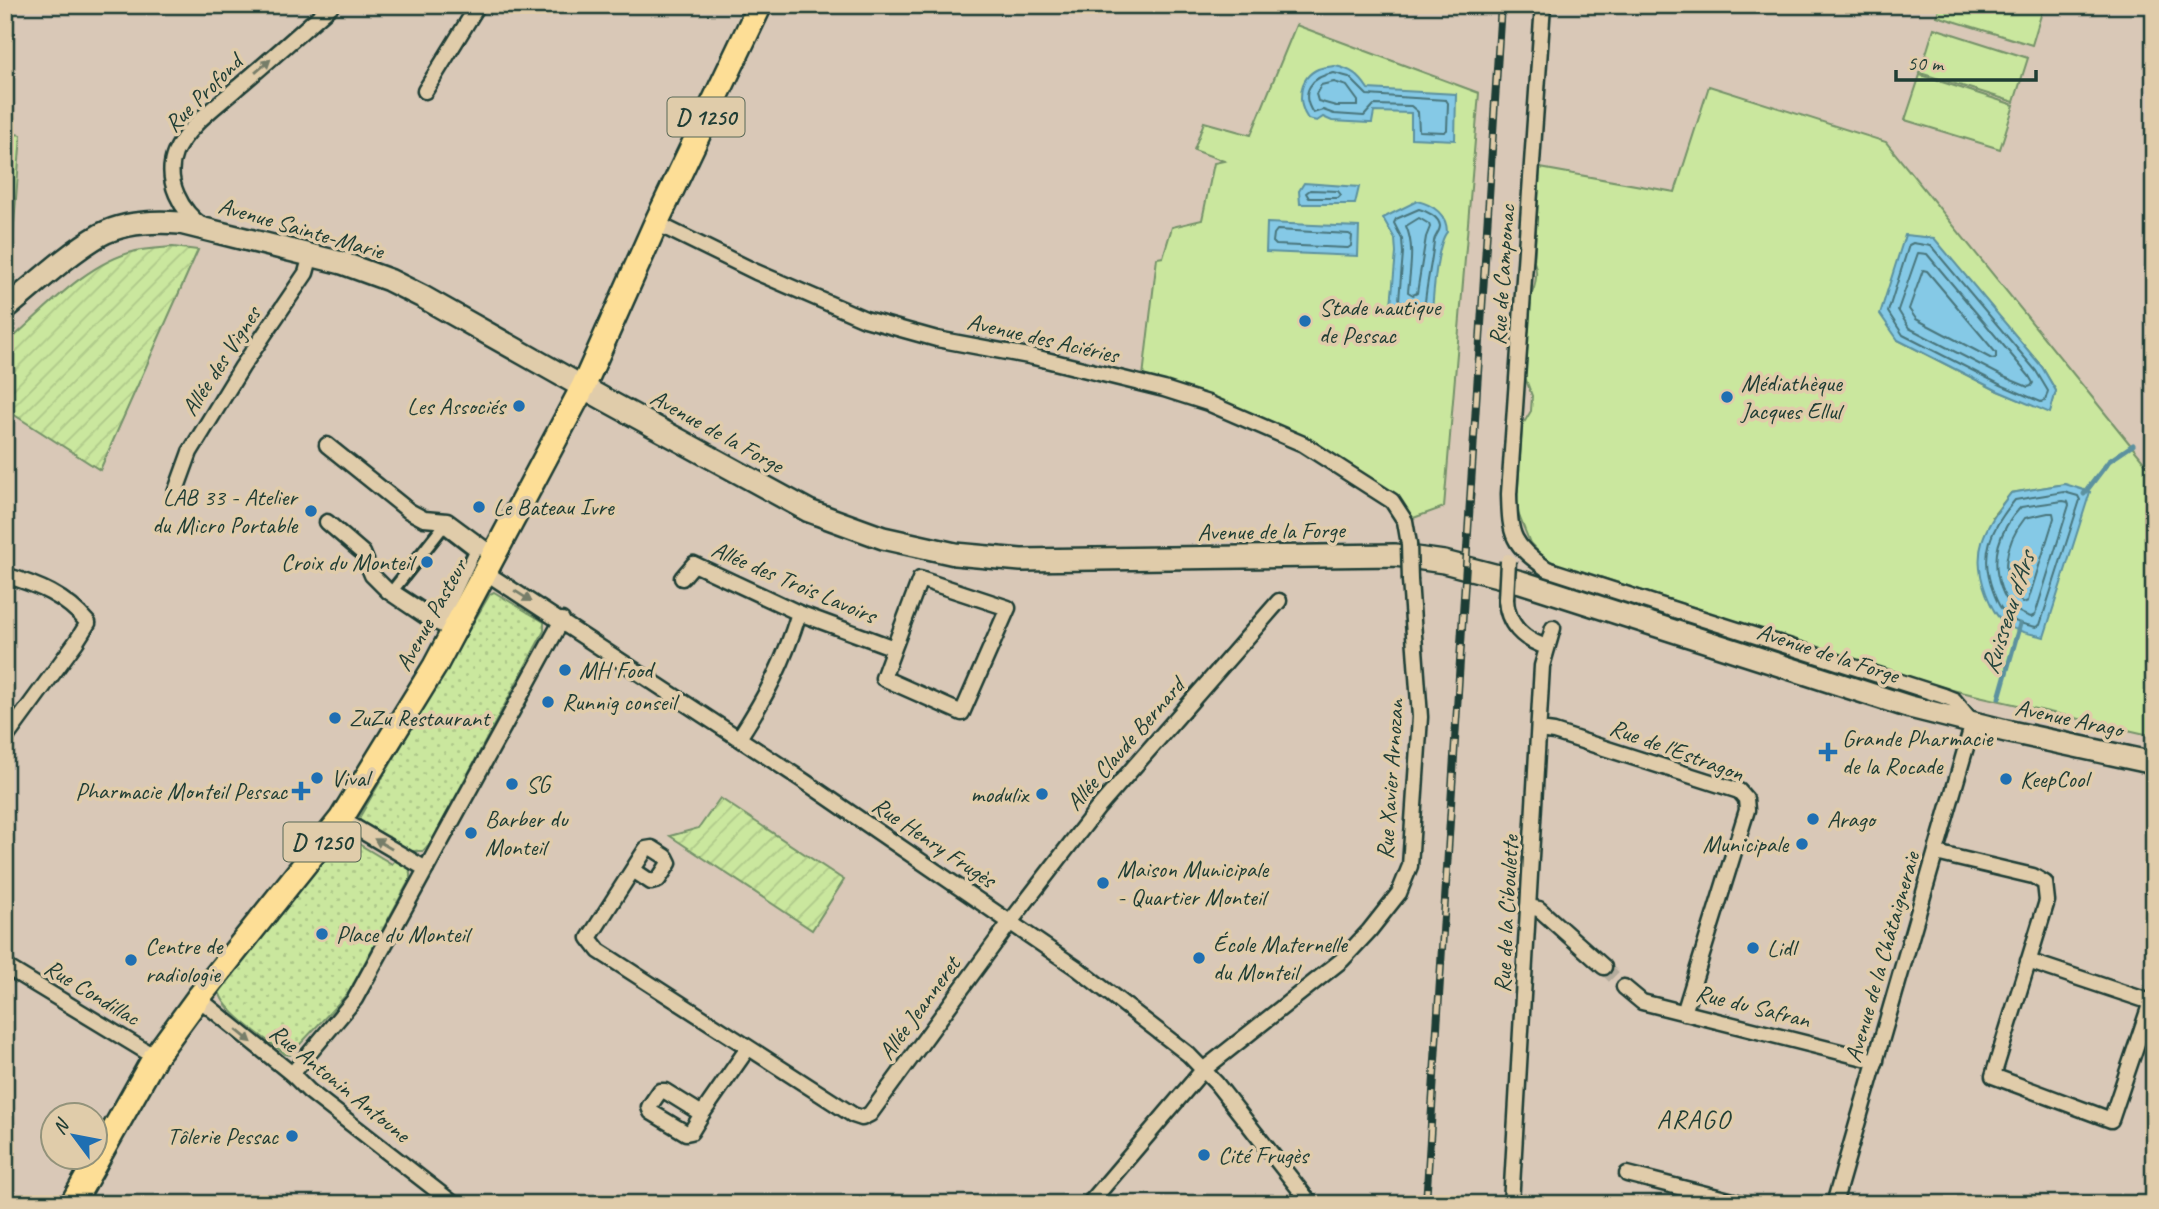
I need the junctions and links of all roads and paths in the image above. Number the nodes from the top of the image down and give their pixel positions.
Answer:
1 (332, 5) edge
2 (478, 5) edge
3 (1543, 5) edge
4 (755, 7) edge
5 (425, 91) dead end
6 (656, 223) junction
7 (209, 230) junction
8 (311, 255) junction
9 (5, 309) edge
10 (583, 387) junction
11 (327, 445) dead end
12 (174, 496) dead end
13 (1405, 521) joint
14 (327, 522) dead end
15 (1518, 547) junction
16 (489, 564) junction
17 (5, 575) edge
18 (682, 578) dead end
19 (393, 590) joint
20 (1279, 601) dead end
21 (799, 613) junction
22 (562, 620) junction
23 (1553, 628) dead end
24 (454, 630) junction
25 (1547, 647) junction
26 (894, 648) junction
27 (1973, 723) junction
28 (1539, 730) junction
29 (739, 737) junction
30 (5, 739) edge
31 (2154, 763) edge
32 (341, 819) junction
33 (1936, 853) junction
34 (426, 869) junction
35 (633, 870) dead end
36 (1528, 907) junction
37 (1011, 921) junction
38 (2028, 961) junction
39 (5, 966) edge
40 (1604, 967) tunnel mouth
41 (1624, 987) tunnel mouth
42 (198, 998) junction
43 (1684, 1013) junction
44 (748, 1048) junction
45 (155, 1057) junction
46 (1876, 1060) junction
47 (1203, 1070) junction
48 (292, 1074) junction
49 (702, 1114) dead end
50 (1627, 1174) dead end
51 (72, 1204) edge
52 (454, 1204) edge
53 (1089, 1204) edge
54 (1311, 1204) edge
55 (1511, 1204) edge
56 (1745, 1204) edge
57 (1834, 1204) edge

7 -> 1 street, Rue Profond
2 - 5 street
3 - 15 street, Rue de Camponac
4 - 6 main road, Avenue Pasteur / D 1250
6 - 10 main road, Avenue Pasteur / D 1250
6 - 13 street, Avenue des Aciéries
7 - 8 main road, Avenue Sainte-Marie
7 - 9 main road, Avenue Sainte-Marie
8 - 10 main road, Avenue Sainte-Marie
8 - 12 street, Allée des Vignes
10 - 16 main road, Avenue Pasteur / D 1250
10 - 27 main road, Avenue de la Forge
11 - 16 street, Rue Henry Frugès
13 - 47 street, Rue Xavier Arnozan, bridge
14 - 24 street
15 - 25 street, bridge
15 - 27 street
16 -> 22 street, Rue Henry Frugès
16 - 24 main road, Avenue Pasteur / D 1250
17 - 30 street
18 - 21 street, Allée des Trois Lavoirs
19 - 19 street
20 - 37 street, Allée Claude Bernard
21 - 26 street, Allée des Trois Lavoirs
21 - 29 street
22 - 29 street, Rue Henry Frugès
22 - 34 street
23 - 25 street, Rue de la Ciboulette
24 - 32 main road, Avenue Pasteur / D 1250
25 - 28 street, Rue de la Ciboulette
26 - 26 street, Allée des Trois Lavoirs
27 - 31 main road, Avenue Arago
27 - 33 street, Avenue de la Châtaigneraie
28 - 36 street, Rue de la Ciboulette
28 - 43 street, Rue de l'Estragon
29 - 37 street, Rue Henry Frugès
34 -> 32 street
32 - 42 main road, Avenue Pasteur / D 1250
33 - 38 street
33 - 46 street, Avenue de la Châtaigneraie
34 - 48 street
35 - 44 street
36 - 40 street
36 - 55 street, Rue de la Ciboulette
37 - 44 street, Allée Jeanneret
37 - 47 street, Rue Henry Frugès
38 - 38 street
39 - 45 street, Rue Condillac
41 - 43 street, Rue du Safran
42 - 45 main road, Avenue Pasteur / D 1250
42 -> 48 street, Rue Antonin Antoune
43 - 46 street, Rue du Safran
44 - 49 street
45 - 51 main road, Avenue Pasteur / D 1250
46 - 57 street, Avenue de la Châtaigneraie
47 - 53 street, Rue Xavier Arnozan
47 - 54 street, Rue Henry Frugès
48 - 52 street, Rue Antonin Antoune
50 - 56 street

